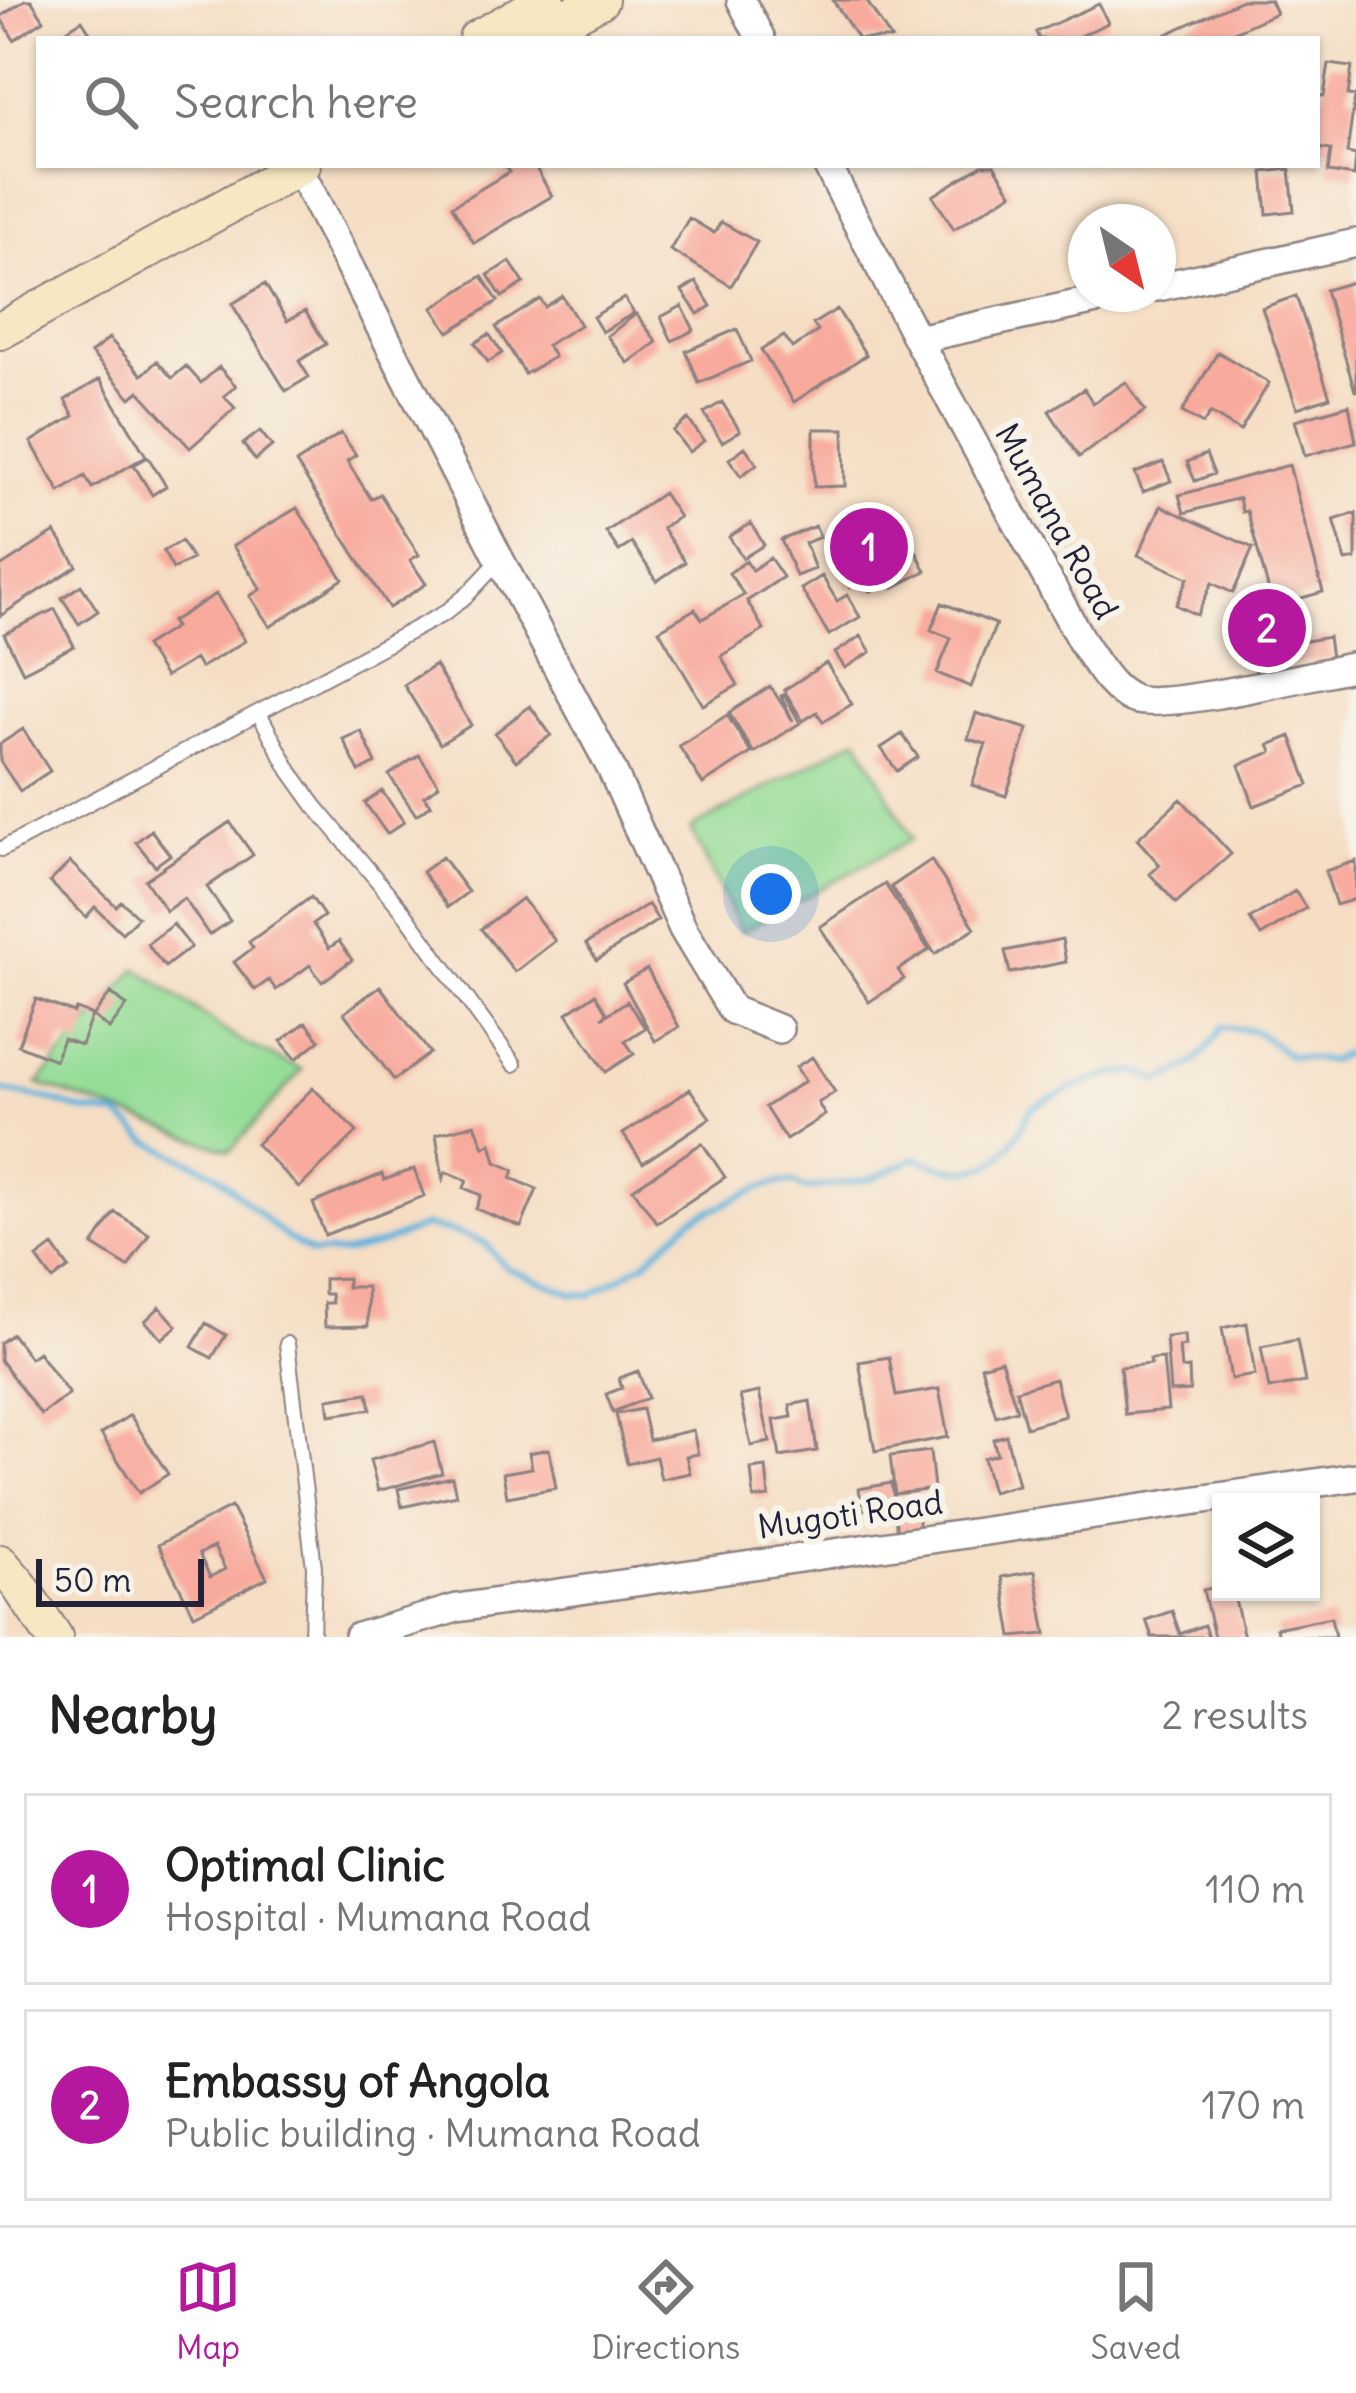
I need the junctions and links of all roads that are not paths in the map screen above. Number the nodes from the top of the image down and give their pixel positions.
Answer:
1 (600, 0) edge
2 (741, 0) edge
3 (541, 13) edge
4 (484, 36) edge
5 (759, 36) edge
6 (247, 168) edge
7 (295, 168) edge
8 (300, 168) edge
9 (829, 168) edge
10 (1356, 243) edge
11 (1176, 282) edge
12 (0, 304) edge
13 (1068, 306) edge
14 (0, 332) edge
15 (917, 339) junction
16 (500, 560) junction
17 (1356, 666) edge
18 (259, 712) junction
19 (2, 849) edge
20 (779, 1029) dead end
21 (514, 1064) dead end
22 (287, 1344) dead end
23 (1356, 1477) edge
24 (0, 1563) edge
25 (54, 1637) edge
26 (312, 1637) edge
27 (358, 1637) edge

1 - 3 main road
2 - 5 street
3 - 4 main road
6 - 12 main road
7 - 14 main road
8 - 16 street
9 - 15 street, Mumana Road
10 - 11 street
13 - 15 street
15 - 17 street, Mumana Road
16 - 18 lane
16 - 20 street
18 - 19 lane
18 - 21 lane
22 - 26 lane
23 - 27 street, Mugoti Road
24 - 25 main road

